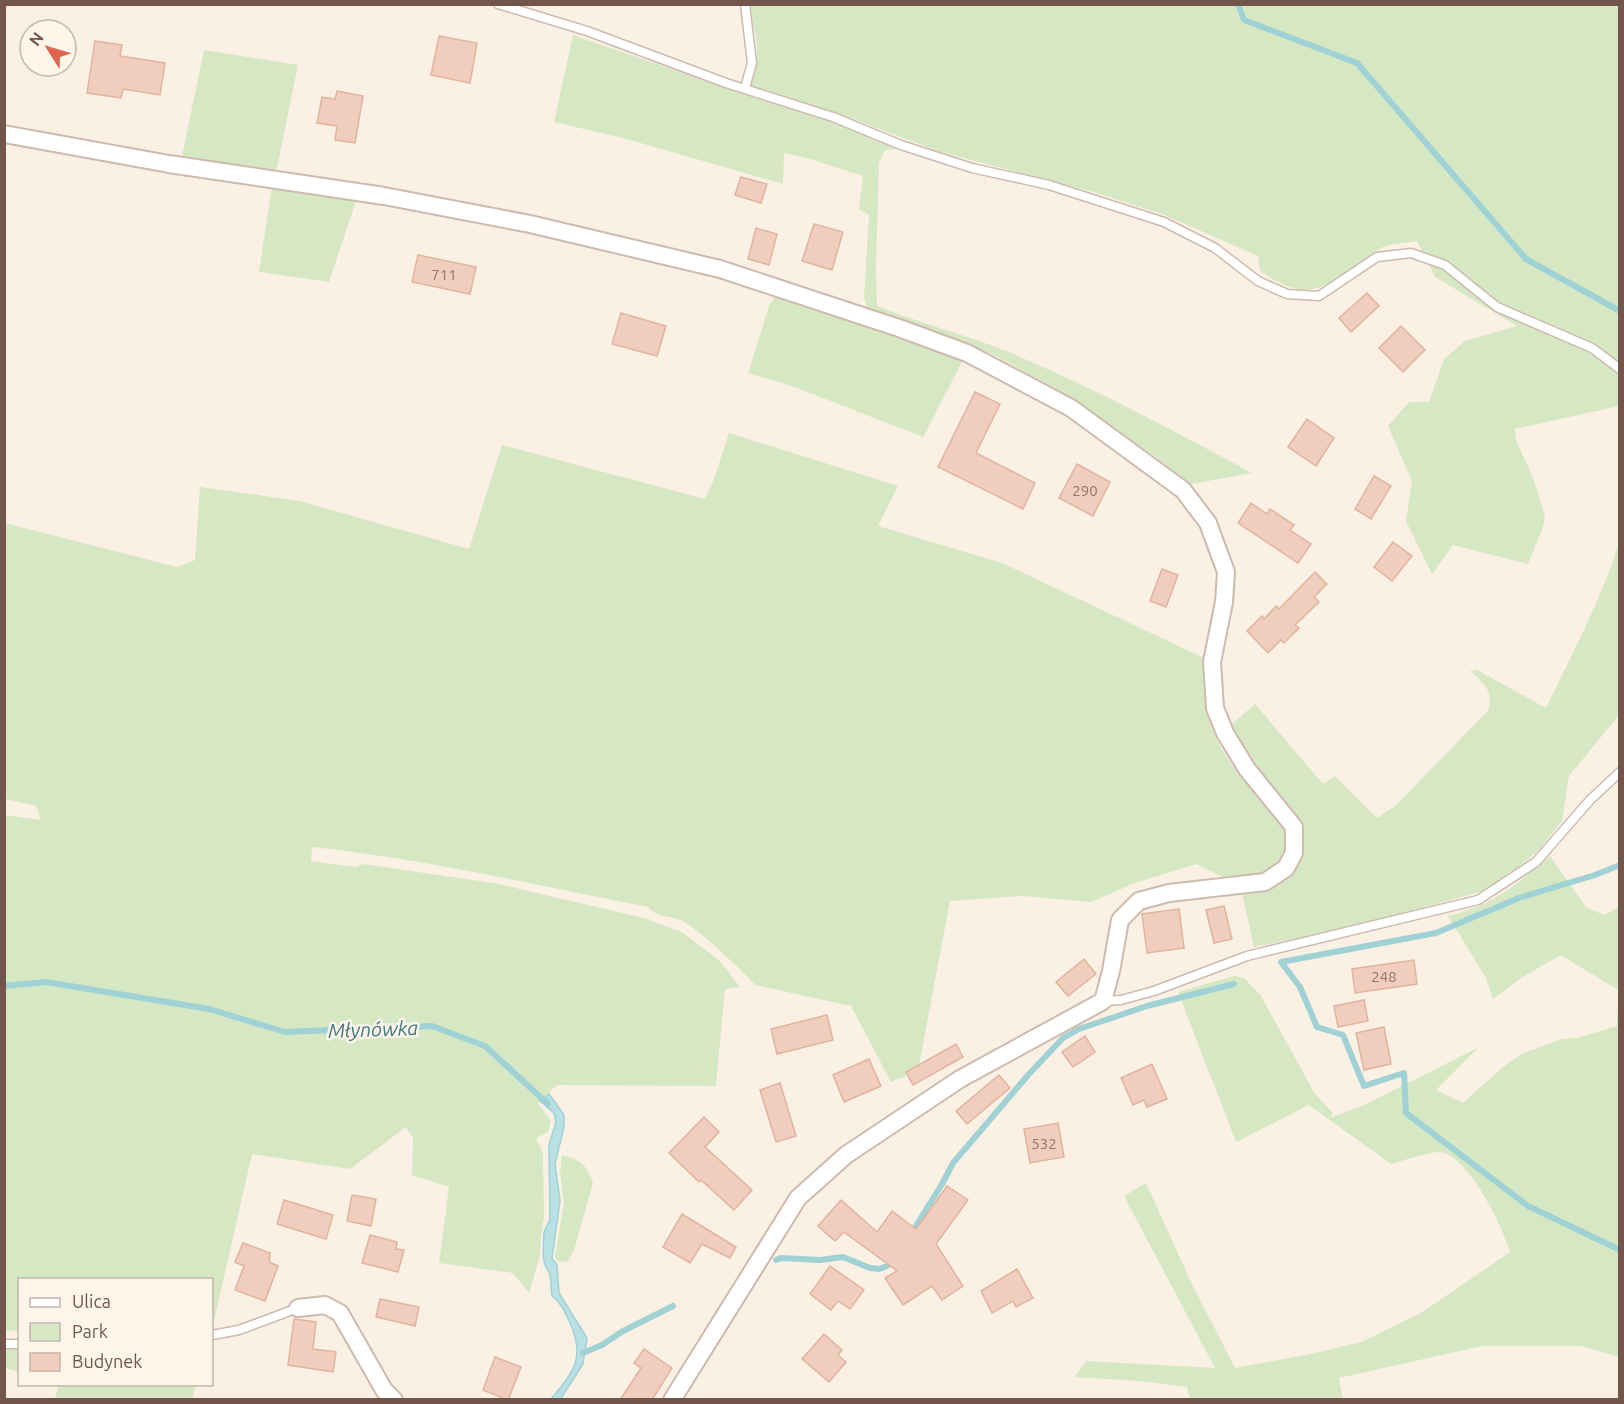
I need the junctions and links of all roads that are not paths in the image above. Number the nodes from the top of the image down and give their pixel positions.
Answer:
1 (498, 4) edge
2 (745, 4) edge
3 (745, 88) junction
4 (4, 134) edge
5 (1620, 369) edge
6 (1620, 772) edge
7 (1103, 1001) junction
8 (298, 1308) joint
9 (213, 1335) edge
10 (676, 1398) edge
11 (394, 1400) edge

1 - 3 lane
2 - 3 lane
3 - 5 lane
4 - 7 street
6 - 7 lane
7 - 10 street
8 - 9 lane
8 - 11 street

